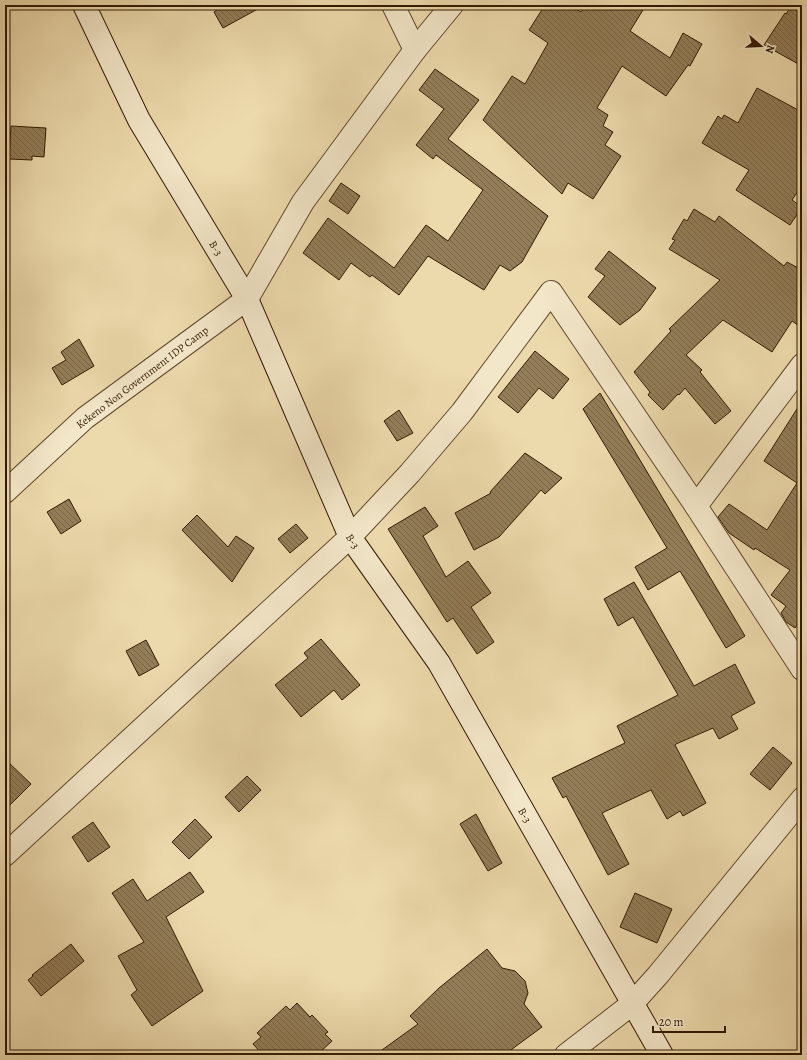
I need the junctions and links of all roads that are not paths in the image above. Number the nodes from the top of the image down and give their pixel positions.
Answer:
1 (84, 5) edge
2 (393, 5) edge
3 (452, 5) edge
4 (415, 50) junction
5 (247, 299) junction
6 (802, 365) edge
7 (5, 492) edge
8 (696, 506) junction
9 (350, 538) junction
10 (802, 669) edge
11 (802, 799) edge
12 (5, 855) edge
13 (632, 1004) junction
14 (566, 1055) edge
15 (662, 1055) edge

1 - 5 street, B-3
2 - 4 street
3 - 4 street
4 - 5 street
5 - 7 street, Kekeno Non Government IDP Camp
5 - 9 street, B-3
6 - 8 street
8 - 9 street
8 - 10 street
9 - 12 street
9 - 13 street, B-3
11 - 13 street
13 - 14 street
13 - 15 street, B-3

